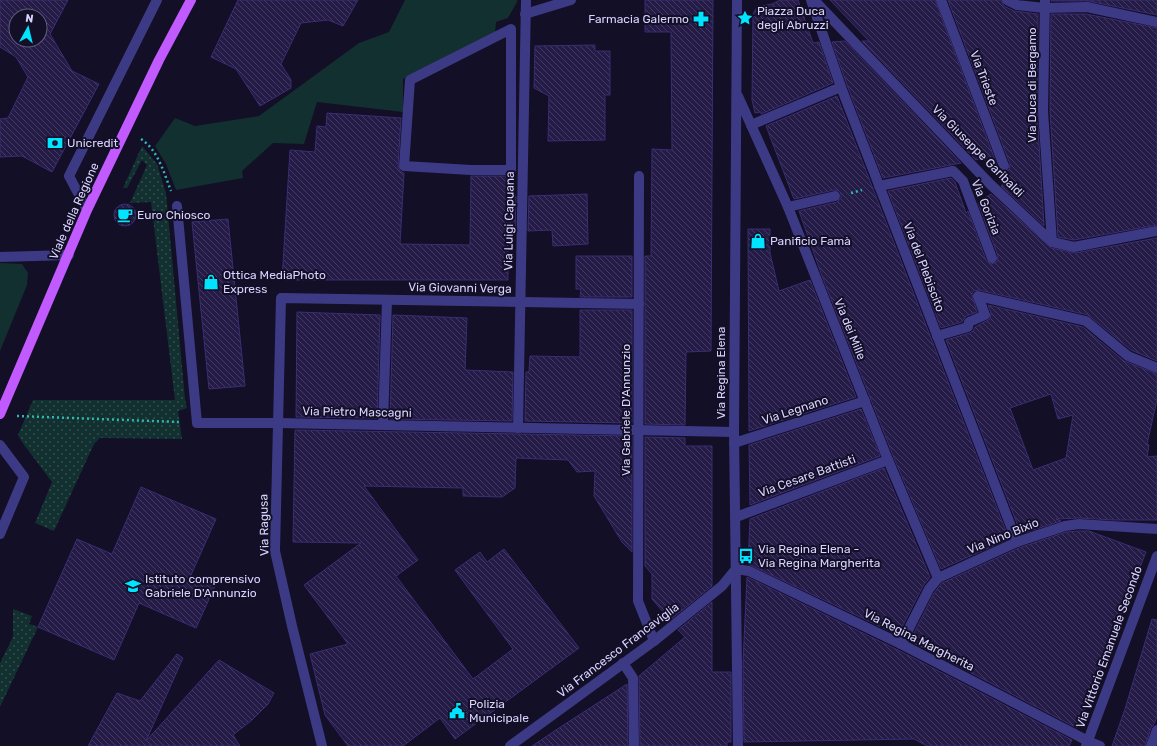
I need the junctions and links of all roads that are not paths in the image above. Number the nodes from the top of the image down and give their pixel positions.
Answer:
1 (157, 0) edge
2 (191, 0) edge
3 (526, 0) edge
4 (570, 0) edge
5 (737, 0) edge
6 (813, 0) edge
7 (941, 0) edge
8 (1007, 0) edge
9 (1044, 4) edge
10 (525, 14) junction
11 (1157, 22) edge
12 (511, 29) joint
13 (841, 87) junction
14 (736, 91) junction
15 (751, 125) junction
16 (1004, 166) dead end
17 (639, 176) dead end
18 (879, 186) junction
19 (835, 196) road end
20 (177, 206) road end
21 (788, 207) junction
22 (87, 210) junction
23 (1157, 231) edge
24 (1052, 242) junction
25 (69, 255) junction
26 (0, 257) edge
27 (992, 258) dead end
28 (281, 298) joint
29 (387, 300) junction
30 (521, 302) junction
31 (639, 304) junction
32 (937, 336) junction
33 (1157, 368) edge
34 (865, 401) junction
35 (0, 414) edge
36 (278, 423) junction
37 (383, 425) junction
38 (518, 428) junction
39 (638, 430) junction
40 (734, 438) junction
41 (0, 445) edge
42 (888, 460) junction
43 (736, 517) junction
44 (1157, 529) edge
45 (0, 534) edge
46 (1017, 542) junction
47 (1157, 556) edge
48 (736, 569) junction
49 (938, 578) junction
50 (654, 641) junction
51 (901, 644) junction
52 (623, 663) junction
53 (1157, 730) edge
54 (1087, 744) edge
55 (322, 746) edge
56 (510, 746) edge
57 (634, 746) edge
58 (738, 746) edge
59 (1100, 746) edge
60 (1151, 746) edge

1 - 22 street
2 - 22 main road, Viale della Regione
3 - 10 street, Via Luigi Capuana
4 - 10 street
5 - 14 street, Via Regina Elena
6 - 13 street, Via del Plebiscito
6 - 24 street, Via Giuseppe Garibaldi
7 - 16 street, Via Trieste
8 - 9 street
9 - 11 street
9 - 24 street, Via Duca di Bergamo
10 - 30 street, Via Luigi Capuana
12 - 12 street
13 - 15 street
13 - 18 street, Via del Plebiscito
14 - 15 street, Via dei Mille
14 - 40 street, Via Regina Elena
15 - 21 street, Via dei Mille
17 - 31 street, Via Gabriele D'Annunzio
18 - 27 street, Via Gorizia
18 - 32 street, Via del Plebiscito
19 - 21 street
20 - 36 street, Via Pietro Mascagni
21 - 34 street, Via dei Mille
22 - 25 main road, Viale della Regione
23 - 24 street
25 - 26 street
25 - 35 main road, Viale della Regione
28 - 29 street, Via Giovanni Verga
28 - 36 street, Via Ragusa
29 - 30 street, Via Giovanni Verga
29 - 37 street
30 - 31 street, Via Giovanni Verga
30 - 38 street, Via Luigi Capuana
31 - 39 street, Via Gabriele D'Annunzio
32 - 33 street
32 - 46 street, Via del Plebiscito
34 - 40 street, Via Legnano
34 - 42 street, Via dei Mille
36 - 37 street, Via Pietro Mascagni
36 - 55 street, Via Ragusa
37 - 38 street, Via Pietro Mascagni
38 - 39 street, Via Pietro Mascagni
39 - 40 street, Via Pietro Mascagni
39 - 50 street, Via Gabriele D'Annunzio
40 - 43 street, Via Regina Elena
41 - 45 street
42 - 43 street, Via Cesare Battisti
42 - 49 street, Via dei Mille
43 - 48 street, Via Regina Elena
44 - 46 street, Via Nino Bixio
46 - 49 street, Via Nino Bixio
47 - 54 street, Via Vittorio Emanuele Secondo
48 - 50 street, Via Francesco Francaviglia
48 - 51 street, Via Regina Margherita
48 - 58 street, Via Regina Elena
49 - 51 street, Via Nino Bixio
50 - 52 street, Via Francesco Francaviglia
51 - 54 street, Via Regina Margherita
52 - 56 street, Via Francesco Francaviglia
52 - 57 street
53 - 60 street
54 - 59 street, Via Regina Margherita

